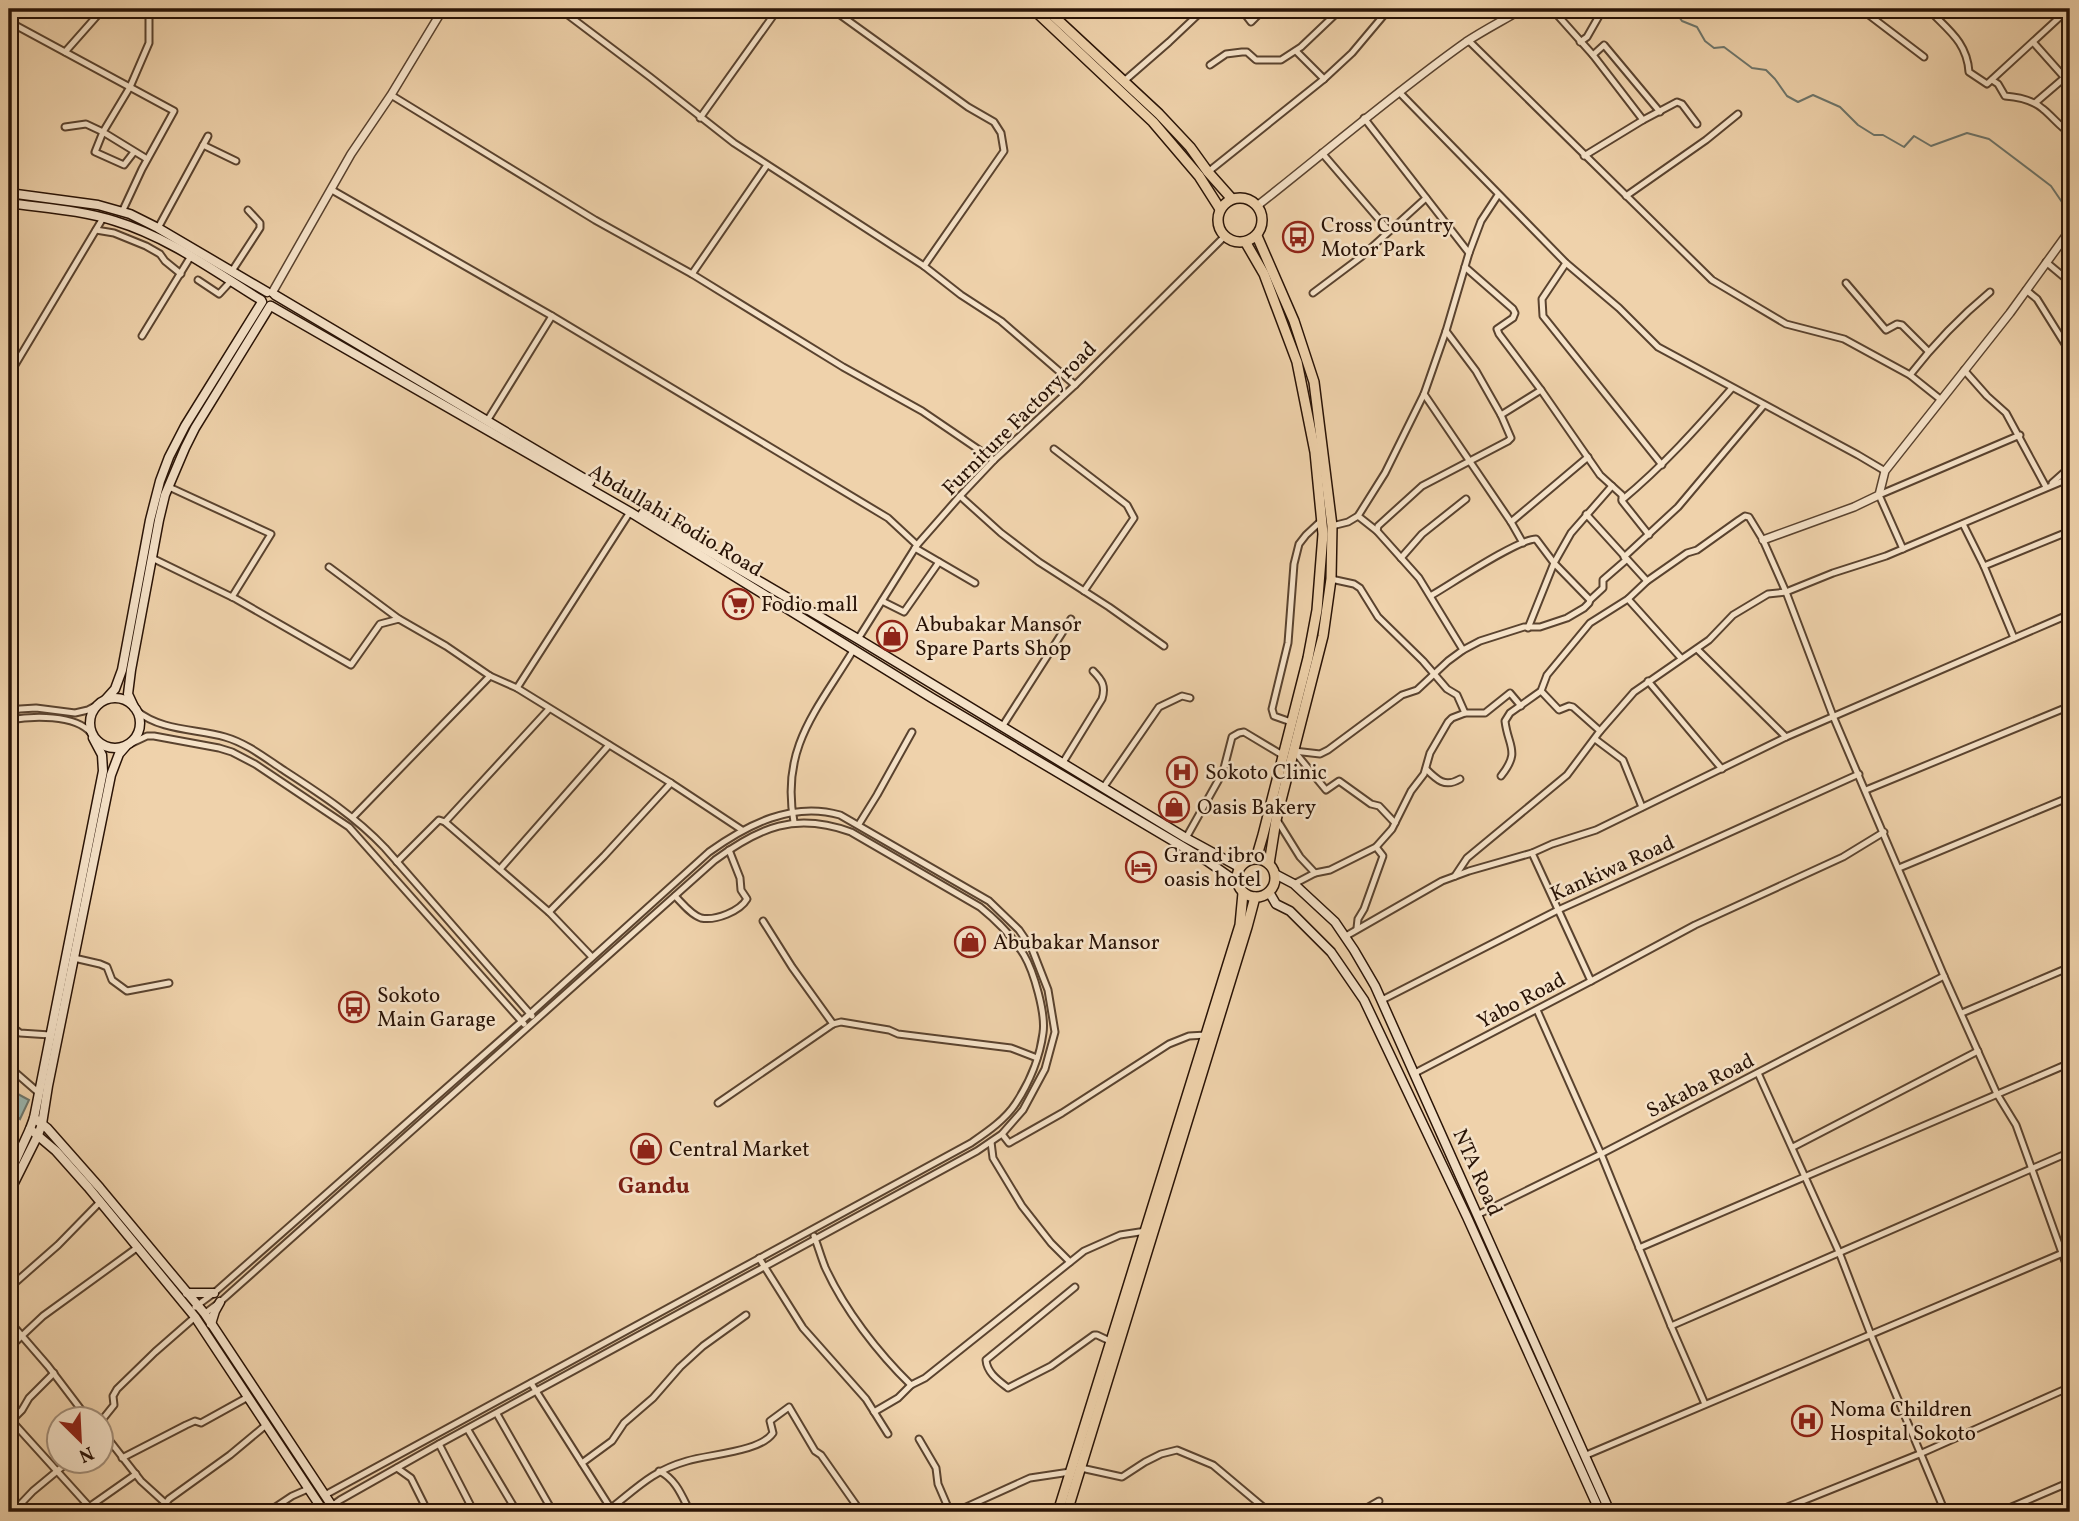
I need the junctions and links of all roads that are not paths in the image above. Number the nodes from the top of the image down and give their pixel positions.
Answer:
1 (103, 9) edge
2 (149, 9) edge
3 (443, 9) edge
4 (560, 9) edge
5 (778, 9) edge
6 (832, 9) edge
7 (1033, 9) edge
8 (1046, 9) edge
9 (1204, 9) edge
10 (1241, 9) edge
11 (1264, 9) edge
12 (1340, 9) edge
13 (1389, 9) edge
14 (1522, 9) edge
15 (1552, 9) edge
16 (1603, 9) edge
17 (1861, 9) edge
18 (1928, 9) edge
19 (2061, 9) edge
20 (9, 26) edge
21 (1469, 41) junction
22 (2033, 41) junction
23 (1580, 42) junction
24 (1296, 51) junction
25 (65, 52) junction
26 (1593, 55) junction
27 (1924, 57) dead end
28 (1210, 65) dead end
29 (2067, 75) edge
30 (1324, 79) junction
31 (1992, 80) junction
32 (1123, 82) junction
33 (130, 87) junction
34 (1399, 92) junction
35 (391, 95) junction
36 (2035, 103) junction
37 (1660, 112) junction
38 (1738, 114) dead end
39 (700, 118) junction
40 (1364, 118) junction
41 (1643, 120) junction
42 (1697, 124) dead end
43 (65, 127) dead end
44 (103, 132) junction
45 (2070, 133) edge
46 (208, 136) dead end
47 (202, 145) junction
48 (134, 152) junction
49 (1322, 153) junction
50 (1584, 156) junction
51 (147, 159) junction
52 (236, 161) dead end
53 (767, 165) junction
54 (1208, 172) junction
55 (332, 190) junction
56 (9, 193) edge
57 (1499, 195) junction
58 (1626, 197) junction
59 (1426, 198) junction
60 (1232, 199) junction
61 (9, 203) edge
62 (1257, 206) junction
63 (1220, 209) junction
64 (248, 210) dead end
65 (121, 212) junction
66 (103, 218) junction
67 (158, 228) junction
68 (96, 230) junction
69 (1389, 230) junction
70 (2070, 230) edge
71 (1257, 236) junction
72 (1224, 237) junction
73 (1246, 243) junction
74 (1469, 253) junction
75 (191, 256) junction
76 (2046, 262) junction
77 (1566, 263) junction
78 (924, 266) junction
79 (1465, 267) junction
80 (232, 271) junction
81 (180, 274) junction
82 (692, 274) junction
83 (198, 281) dead end
84 (231, 281) junction
85 (2070, 282) edge
86 (1846, 283) dead end
87 (2026, 290) junction
88 (1990, 292) dead end
89 (272, 293) junction
90 (1313, 293) dead end
91 (266, 303) junction
92 (552, 316) junction
93 (1446, 331) junction
94 (142, 337) dead end
95 (1928, 351) junction
96 (2070, 352) edge
97 (1964, 370) junction
98 (9, 375) edge
99 (1910, 375) junction
100 (1074, 386) junction
101 (1732, 388) junction
102 (1541, 390) junction
103 (1424, 394) junction
104 (1940, 400) junction
105 (1764, 405) junction
106 (1501, 415) junction
107 (486, 422) junction
108 (2020, 435) junction
109 (1054, 449) dead end
110 (1588, 457) junction
111 (994, 460) junction
112 (1471, 462) junction
113 (1662, 465) junction
114 (2070, 467) edge
115 (1885, 471) junction
116 (2070, 478) edge
117 (1612, 486) junction
118 (169, 487) junction
119 (2046, 487) junction
120 (1879, 495) junction
121 (960, 496) junction
122 (1466, 499) dead end
123 (1622, 501) junction
124 (630, 512) junction
125 (1586, 514) junction
126 (1358, 516) junction
127 (1322, 521) junction
128 (1511, 522) junction
129 (1963, 524) junction
130 (1332, 526) junction
131 (1377, 531) junction
132 (2070, 531) edge
133 (1649, 535) junction
134 (1763, 540) junction
135 (1523, 543) junction
136 (916, 547) junction
137 (1903, 548) junction
138 (1624, 557) junction
139 (152, 558) junction
140 (1401, 558) junction
141 (939, 562) junction
142 (1554, 563) junction
143 (1984, 566) junction
144 (329, 567) dead end
145 (1331, 579) junction
146 (1647, 580) junction
147 (975, 583) dead end
148 (1084, 591) junction
149 (1786, 592) junction
150 (1432, 596) junction
151 (232, 597) junction
152 (1628, 599) junction
153 (1590, 600) junction
154 (882, 601) junction
155 (2070, 614) edge
156 (399, 619) junction
157 (1071, 619) dead end
158 (1528, 628) junction
159 (2014, 638) junction
160 (858, 639) junction
161 (1164, 646) dead end
162 (854, 649) junction
163 (1697, 649) junction
164 (1463, 650) junction
165 (1681, 658) junction
166 (1093, 671) dead end
167 (1434, 675) junction
168 (490, 676) junction
169 (1648, 681) junction
170 (517, 688) junction
171 (1541, 691) junction
172 (1190, 698) dead end
173 (106, 699) junction
174 (97, 705) junction
175 (1521, 706) junction
176 (2070, 706) edge
177 (136, 709) junction
178 (549, 709) junction
179 (9, 712) edge
180 (1465, 713) junction
181 (1833, 716) junction
182 (9, 720) edge
183 (1291, 722) junction
184 (1002, 727) junction
185 (1600, 731) junction
186 (912, 732) dead end
187 (92, 735) junction
188 (1786, 737) junction
189 (1595, 739) junction
190 (128, 745) junction
191 (609, 745) junction
192 (1294, 751) junction
193 (1284, 756) junction
194 (1062, 764) junction
195 (1426, 769) junction
196 (1723, 769) junction
197 (1859, 774) junction
198 (1501, 776) dead end
199 (1460, 779) dead end
200 (671, 783) junction
201 (1104, 788) junction
202 (1866, 790) junction
203 (2070, 797) edge
204 (1642, 807) junction
205 (793, 813) junction
206 (353, 817) junction
207 (1276, 820) junction
208 (445, 822) junction
209 (794, 822) junction
210 (1395, 823) junction
211 (859, 824) junction
212 (742, 830) junction
213 (1884, 832) junction
214 (1186, 838) junction
215 (1376, 847) junction
216 (729, 850) junction
217 (1532, 853) junction
218 (1255, 859) junction
219 (397, 862) junction
220 (1269, 864) junction
221 (1240, 867) junction
222 (1899, 868) junction
223 (500, 869) junction
224 (1315, 873) junction
225 (1275, 874) junction
226 (948, 876) junction
227 (1455, 876) junction
228 (1237, 882) junction
229 (944, 884) junction
230 (1294, 884) junction
231 (1269, 892) junction
232 (1243, 893) junction
233 (675, 896) junction
234 (1255, 897) junction
235 (1558, 910) junction
236 (548, 912) junction
237 (763, 921) dead end
238 (1357, 928) junction
239 (1346, 936) junction
240 (592, 957) junction
241 (74, 958) junction
242 (598, 965) junction
243 (2070, 967) edge
244 (1944, 975) junction
245 (1591, 981) junction
246 (169, 983) dead end
247 (1382, 1000) junction
248 (1537, 1010) junction
249 (530, 1013) junction
250 (1962, 1013) junction
251 (522, 1021) junction
252 (536, 1021) junction
253 (833, 1024) junction
254 (9, 1025) edge
255 (528, 1028) junction
256 (50, 1035) junction
257 (1206, 1035) junction
258 (1978, 1051) junction
259 (1037, 1058) junction
260 (2070, 1063) edge
261 (9, 1067) edge
262 (1415, 1073) junction
263 (1758, 1073) junction
264 (38, 1093) junction
265 (1997, 1094) junction
266 (718, 1103) dead end
267 (34, 1118) junction
268 (42, 1124) junction
269 (34, 1132) junction
270 (1002, 1134) junction
271 (991, 1142) junction
272 (1793, 1147) junction
273 (2070, 1152) edge
274 (1601, 1154) junction
275 (2032, 1167) junction
276 (9, 1175) edge
277 (1806, 1178) junction
278 (9, 1193) edge
279 (101, 1201) junction
280 (1478, 1214) junction
281 (1467, 1217) junction
282 (811, 1230) junction
283 (1146, 1231) junction
284 (816, 1240) junction
285 (138, 1247) junction
286 (1639, 1248) junction
287 (2070, 1250) edge
288 (1839, 1252) junction
289 (2062, 1254) junction
290 (759, 1258) junction
291 (1070, 1262) junction
292 (765, 1267) junction
293 (2070, 1275) edge
294 (1076, 1287) dead end
295 (9, 1288) edge
296 (187, 1293) junction
297 (214, 1293) junction
298 (220, 1303) junction
299 (194, 1313) junction
300 (205, 1314) junction
301 (746, 1315) dead end
302 (9, 1321) edge
303 (211, 1324) junction
304 (1671, 1326) junction
305 (1871, 1335) junction
306 (23, 1336) junction
307 (1112, 1342) junction
308 (9, 1349) edge
309 (54, 1373) junction
310 (531, 1383) junction
311 (911, 1385) junction
312 (2070, 1387) edge
313 (537, 1392) junction
314 (248, 1397) junction
315 (1705, 1404) junction
316 (79, 1406) edge
317 (113, 1406) edge
318 (874, 1412) junction
319 (497, 1414) junction
320 (10, 1421) edge
321 (266, 1425) junction
322 (468, 1430) junction
323 (888, 1434) dead end
324 (919, 1438) dead end
325 (439, 1444) junction
326 (116, 1450) edge
327 (1922, 1453) junction
328 (1584, 1456) junction
329 (122, 1458) junction
330 (46, 1459) edge
331 (582, 1463) junction
332 (397, 1468) junction
333 (1081, 1468) junction
334 (659, 1471) junction
335 (1070, 1472) junction
336 (135, 1474) junction
337 (50, 1476) edge
338 (62, 1476) edge
339 (2070, 1482) edge
340 (308, 1489) junction
341 (325, 1495) junction
342 (315, 1499) junction
343 (1379, 1501) dead end
344 (166, 1504) junction
345 (334, 1509) edge
346 (92, 1510) edge
347 (611, 1510) edge
348 (13, 1512) edge
349 (162, 1512) edge
350 (175, 1512) edge
351 (268, 1512) edge
352 (323, 1512) edge
353 (428, 1512) edge
354 (474, 1512) edge
355 (517, 1512) edge
356 (553, 1512) edge
357 (690, 1512) edge
358 (861, 1512) edge
359 (952, 1512) edge
360 (1058, 1512) edge
361 (1067, 1512) edge
362 (1269, 1512) edge
363 (1360, 1512) edge
364 (1600, 1512) edge
365 (1609, 1512) edge
366 (1774, 1512) edge
367 (1945, 1512) edge
368 (2000, 1512) edge

1 - 25 street
2 - 33 street
3 - 35 street
4 - 39 street
5 - 39 street
6 - 78 street
7 - 63 main road
8 - 32 main road
9 - 32 street
10 - 11 street
12 - 24 street
13 - 30 street
14 - 21 street
15 - 23 street
16 - 23 street
17 - 27 street
18 - 31 street
19 - 22 street
20 - 25 street
21 - 34 street
21 - 50 street
22 - 29 street
22 - 31 street
23 - 26 street
24 - 28 street
24 - 30 street
25 - 33 street
26 - 37 street
26 - 41 street
29 - 36 street
30 - 54 street
31 - 36 street
32 - 54 main road
33 - 44 street
33 - 51 street
34 - 40 street
34 - 57 street
35 - 55 street
35 - 82 street
36 - 45 street
37 - 41 street
37 - 42 street
38 - 58 street
39 - 53 street
40 - 49 street
40 - 59 street
41 - 50 street
43 - 44 street
44 - 48 street
44 - 48 street
46 - 47 street
47 - 52 street
47 - 67 street
48 - 51 street
49 - 62 street
49 - 69 street
50 - 58 street
51 - 65 street
53 - 78 street
53 - 82 street
54 - 60 main road
55 - 89 street
55 - 92 street
56 - 65 main road, Abdullahi Fodio Road
57 - 74 street
57 - 77 street
58 - 99 street
59 - 69 street
59 - 74 street
60 - 62 main road
60 - 63 main road
61 - 66 main road, Abdullahi Fodio Road
62 - 71 main road
63 - 72 main road
64 - 80 street
65 - 67 main road, Abdullahi Fodio Road
66 - 68 street
66 - 75 main road, Abdullahi Fodio Road
67 - 80 main road, Abdullahi Fodio Road
68 - 81 street
68 - 98 street
69 - 90 street
70 - 76 street
71 - 73 main road
71 - 130 main road
72 - 73 main road
72 - 100 street, Furniture Factory road
73 - 127 main road
74 - 79 street
75 - 81 street
75 - 84 main road, Abdullahi Fodio Road
76 - 85 street
76 - 87 street
77 - 101 street
77 - 113 street
78 - 100 street
79 - 93 street
79 - 102 street
80 - 89 main road, Abdullahi Fodio Road
81 - 94 street
82 - 111 street
83 - 84 street
84 - 91 main road, Abdullahi Fodio Road
86 - 95 street
87 - 96 street
87 - 97 street
88 - 95 street
89 - 91 main road
89 - 91 main road
89 - 107 main road, Abdullahi Fodio Road
91 - 118 main road
91 - 124 main road, Abdullahi Fodio Road
91 - 173 main road
92 - 107 street
92 - 136 street
93 - 103 street
93 - 106 street
95 - 99 street
97 - 104 street
97 - 108 street
99 - 104 street
100 - 111 street, Furniture Factory road
101 - 105 street
101 - 113 street
102 - 106 street
102 - 110 street
103 - 112 street
103 - 126 street
104 - 115 street
105 - 115 street
105 - 133 street
106 - 112 street
107 - 160 main road, Abdullahi Fodio Road
108 - 119 street
108 - 120 street
109 - 148 street
110 - 117 street
110 - 128 street
111 - 121 street, Furniture Factory road
112 - 128 street
112 - 131 street
113 - 123 street
114 - 119 street
115 - 120 street
116 - 119 street
117 - 123 street
117 - 125 street
118 - 139 main road
118 - 151 street
119 - 129 street
120 - 134 street
120 - 137 street
121 - 136 street, Furniture Factory road
121 - 148 street
122 - 140 street
123 - 133 street
124 - 162 main road, Abdullahi Fodio Road
124 - 170 street
125 - 138 street
125 - 142 street
126 - 130 street
126 - 131 street
127 - 183 main road
127 - 183 street
128 - 135 street
129 - 137 street
129 - 143 street
130 - 145 main road
131 - 140 street
132 - 143 street
133 - 138 street
134 - 146 street
134 - 149 street
135 - 142 street
135 - 150 street
136 - 141 street
136 - 154 street, Furniture Factory road
137 - 149 street
138 - 146 street
138 - 153 street
139 - 151 street
139 - 177 main road
140 - 150 street
141 - 147 street
141 - 154 street
142 - 153 street
142 - 158 street
143 - 159 street
144 - 156 street
145 - 167 street
145 - 192 main road
146 - 152 street
148 - 161 street
149 - 163 street
149 - 181 street
150 - 164 street
151 - 156 street
152 - 165 street
152 - 171 street
153 - 158 street
154 - 160 street, Furniture Factory road
155 - 159 street
156 - 168 street
157 - 184 street
158 - 164 street
159 - 181 street
160 - 184 main road, Abdullahi Fodio Road
162 - 205 street
162 - 228 main road, Abdullahi Fodio Road
163 - 165 street
163 - 188 street
164 - 167 street
165 - 169 street
166 - 194 street
167 - 180 street
167 - 192 street
168 - 170 street
168 - 206 street
169 - 185 street
169 - 196 street
170 - 178 street
171 - 175 street
171 - 185 street
172 - 201 street
173 - 174 main road
173 - 177 main road
174 - 179 street
174 - 187 main road
175 - 180 street
175 - 198 street
176 - 202 street
177 - 190 main road
177 - 206 street
178 - 191 street
178 - 208 street
180 - 195 street
181 - 188 street
181 - 197 street
182 - 187 street
183 - 193 main road
184 - 194 main road, Abdullahi Fodio Road
185 - 189 street
186 - 211 street
187 - 190 main road
187 - 256 main road
188 - 196 street
189 - 204 street
189 - 227 street
190 - 241 main road
190 - 251 street
191 - 200 street
191 - 223 street
192 - 207 main road
192 - 210 street
193 - 214 street
193 - 218 main road
194 - 201 main road, Abdullahi Fodio Road
195 - 199 street
195 - 210 street
196 - 204 street
197 - 202 street
197 - 235 street, Kankiwa Road
200 - 212 street
200 - 236 street
201 - 214 main road, Abdullahi Fodio Road
202 - 213 street
203 - 222 street
204 - 217 street
205 - 209 street
205 - 211 street
205 - 212 street
206 - 219 street
207 - 220 main road
207 - 224 street
208 - 219 street
208 - 223 street
209 - 216 street
209 - 229 street
210 - 215 street
211 - 226 street
212 - 240 street
213 - 222 street
213 - 245 street
214 - 221 main road, Abdullahi Fodio Road
215 - 224 street
215 - 238 street
216 - 233 street
216 - 233 street
217 - 227 street
217 - 235 street, Yabo Road
218 - 220 main road
218 - 221 main road
219 - 249 street
220 - 225 main road
221 - 228 main road
222 - 244 street
223 - 236 street
224 - 230 street
225 - 230 main road, NTA Road
225 - 231 main road
226 - 229 street
226 - 270 street
227 - 238 street
228 - 232 main road
229 - 259 street
230 - 239 main road, NTA Road
231 - 234 main road
231 - 281 main road, NTA Road
232 - 234 main road
232 - 257 main road
233 - 242 street
234 - 333 main road
235 - 245 street, Yabo Road
235 - 247 street, Kankiwa Road
236 - 240 street
237 - 253 street
238 - 239 street
239 - 247 main road, NTA Road
240 - 242 street
240 - 249 street
241 - 246 street
241 - 268 main road
242 - 252 street
243 - 250 street
244 - 250 street
244 - 263 street, Sakaba Road
245 - 248 street, Yabo Road
247 - 262 main road, NTA Road
248 - 262 street, Yabo Road
248 - 274 street
249 - 251 street
249 - 252 street
250 - 258 street
251 - 255 street
251 - 297 street
252 - 255 street
253 - 259 street
253 - 266 street
254 - 256 street
255 - 298 street
256 - 264 main road
257 - 270 street
257 - 283 main road
258 - 265 street
258 - 272 street
259 - 282 street
260 - 265 street
261 - 264 street
262 - 280 main road, NTA Road
263 - 272 street
263 - 274 street, Sakaba Road
264 - 267 main road
265 - 275 street
265 - 277 street
267 - 268 main road
267 - 269 main road
268 - 269 main road
268 - 296 main road
269 - 276 main road
269 - 278 main road
269 - 279 main road
270 - 271 street
271 - 284 street
271 - 291 street
272 - 277 street
273 - 275 street
274 - 280 street, Sakaba Road
274 - 286 street
275 - 288 street
275 - 289 street
277 - 286 street
277 - 288 street
279 - 285 main road
279 - 295 street
280 - 281 street, Sakaba Road
280 - 328 main road, NTA Road
281 - 364 main road, NTA Road
282 - 284 street
282 - 290 street
283 - 291 street
283 - 307 main road
284 - 292 street
284 - 311 street
285 - 299 main road
285 - 306 street
286 - 304 street
287 - 289 street
288 - 304 street
288 - 305 street
289 - 293 street
289 - 305 street
290 - 292 street
290 - 310 street
291 - 311 street
292 - 313 street
292 - 318 street
294 - 307 street
296 - 297 main road
296 - 299 main road
297 - 299 street
298 - 300 street
298 - 303 main road
299 - 300 main road
299 - 314 main road
299 - 317 street
300 - 303 main road
301 - 331 street
302 - 306 street
303 - 341 main road
304 - 315 street
305 - 315 street
305 - 327 street
306 - 308 street
306 - 309 street
307 - 335 main road
309 - 316 street
309 - 320 street
310 - 313 street
310 - 341 street
311 - 318 street
312 - 327 street
313 - 319 street
313 - 331 street
314 - 321 main road
314 - 329 street
315 - 328 street
318 - 323 street
319 - 322 street
319 - 356 street
320 - 330 street
321 - 340 main road
321 - 344 street
322 - 325 street
322 - 355 street
324 - 359 street
325 - 332 street
325 - 354 street
326 - 329 street
327 - 366 street
327 - 367 street
328 - 365 main road, NTA Road
329 - 336 street
331 - 347 street
332 - 345 street
332 - 353 street
333 - 361 main road
333 - 362 street
334 - 347 street
334 - 357 street
334 - 358 street
335 - 359 street
335 - 360 main road
336 - 344 street
336 - 346 street
337 - 348 street
338 - 346 street
339 - 368 street
340 - 342 main road
340 - 351 street
341 - 342 street
341 - 345 main road
342 - 352 main road
343 - 363 street
344 - 349 street
344 - 350 street
345 - 352 street

